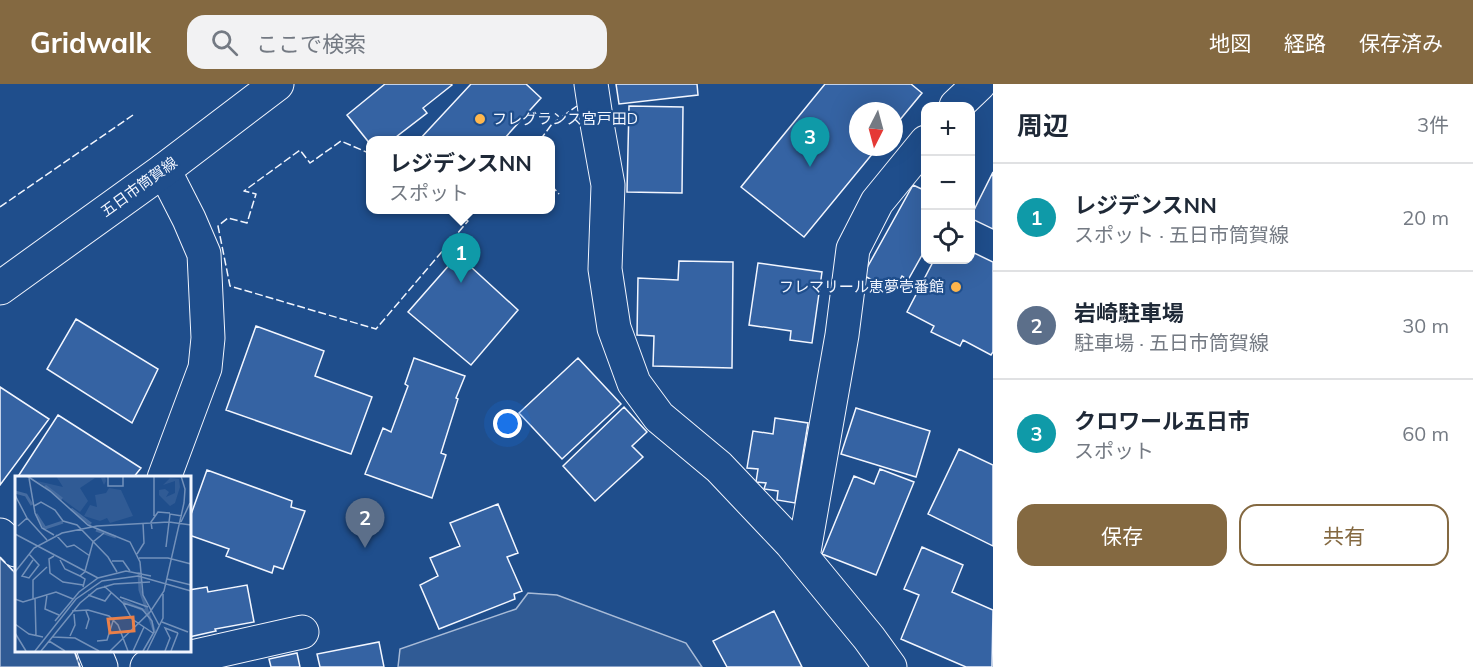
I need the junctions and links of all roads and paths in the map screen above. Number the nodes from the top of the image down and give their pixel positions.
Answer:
1 (277, 84) edge
2 (591, 84) edge
3 (979, 84) edge
4 (960, 102) edge
5 (921, 148) edge
6 (164, 170) junction
7 (0, 288) edge
8 (166, 476) edge
9 (0, 535) edge
10 (15, 549) edge
11 (803, 557) junction
12 (302, 632) dead end
13 (94, 652) edge
14 (101, 667) edge
15 (147, 667) edge
16 (890, 667) edge

1 - 6 street, 五日市筒賀線
2 - 11 street
3 - 4 street
5 - 11 street
6 - 7 street, 五日市筒賀線
6 - 8 street
9 - 10 street
11 - 16 street
12 - 15 street
13 - 14 street

